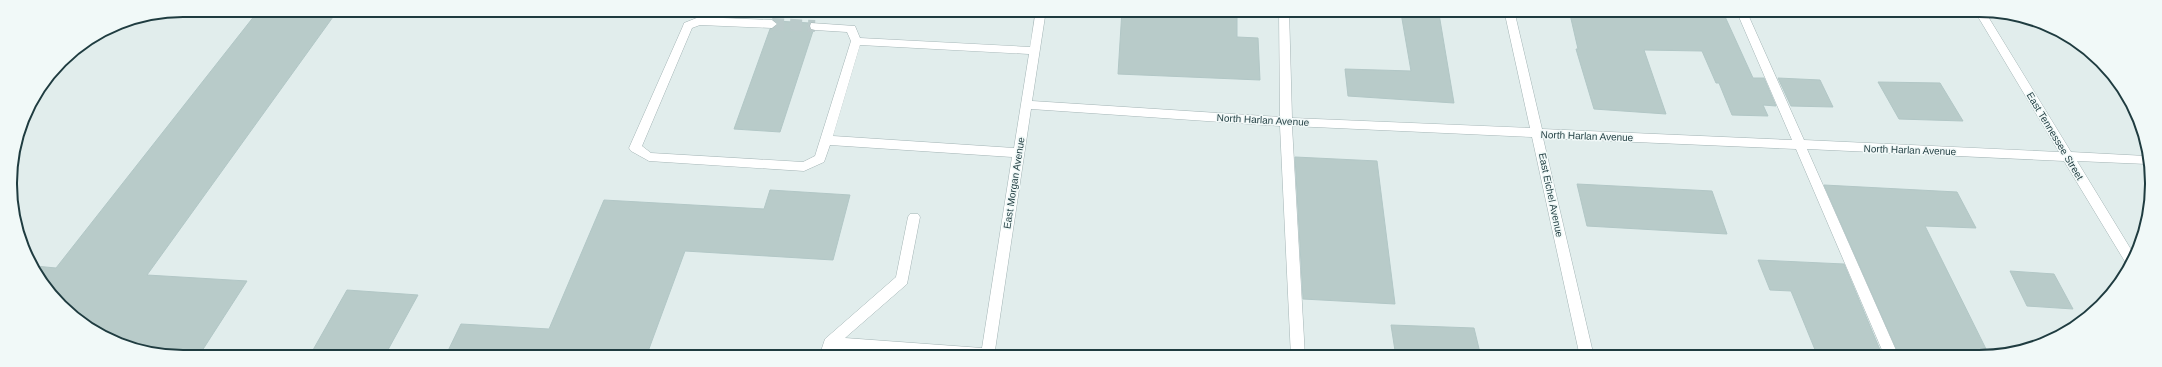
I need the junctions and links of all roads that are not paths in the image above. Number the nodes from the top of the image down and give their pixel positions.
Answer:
1 (1040, 17) edge
2 (1284, 17) edge
3 (1511, 17) edge
4 (1744, 17) edge
5 (1983, 17) edge
6 (772, 24) tunnel mouth
7 (815, 26) tunnel mouth
8 (856, 40) junction
9 (1035, 51) junction
10 (1027, 105) junction
11 (1286, 122) junction
12 (1537, 134) junction
13 (826, 140) junction
14 (1800, 145) junction
15 (1019, 153) junction
16 (2067, 157) junction
17 (2144, 160) edge
18 (914, 217) dead end
19 (2128, 257) edge
20 (830, 344) junction
21 (828, 350) edge
22 (916, 350) edge
23 (988, 350) edge
24 (1298, 350) edge
25 (1585, 350) edge
26 (1889, 350) edge

1 - 9 street, East Morgan Avenue
2 - 11 street
3 - 12 street, East Eichel Avenue
4 - 14 street
5 - 16 street, East Tennessee Street
6 - 13 street
7 - 8 street
8 - 9 street
8 - 13 street
9 - 10 street, East Morgan Avenue
10 - 11 street, North Harlan Avenue
10 - 15 street, East Morgan Avenue
11 - 12 street, North Harlan Avenue
11 - 24 street
12 - 14 street, North Harlan Avenue
12 - 25 street, East Eichel Avenue
13 - 15 street
14 - 16 street, North Harlan Avenue
14 - 26 street
15 - 23 street, East Morgan Avenue
16 - 17 street, North Harlan Avenue
16 - 19 street, East Tennessee Street
18 - 20 street
20 - 21 street
20 - 22 street

